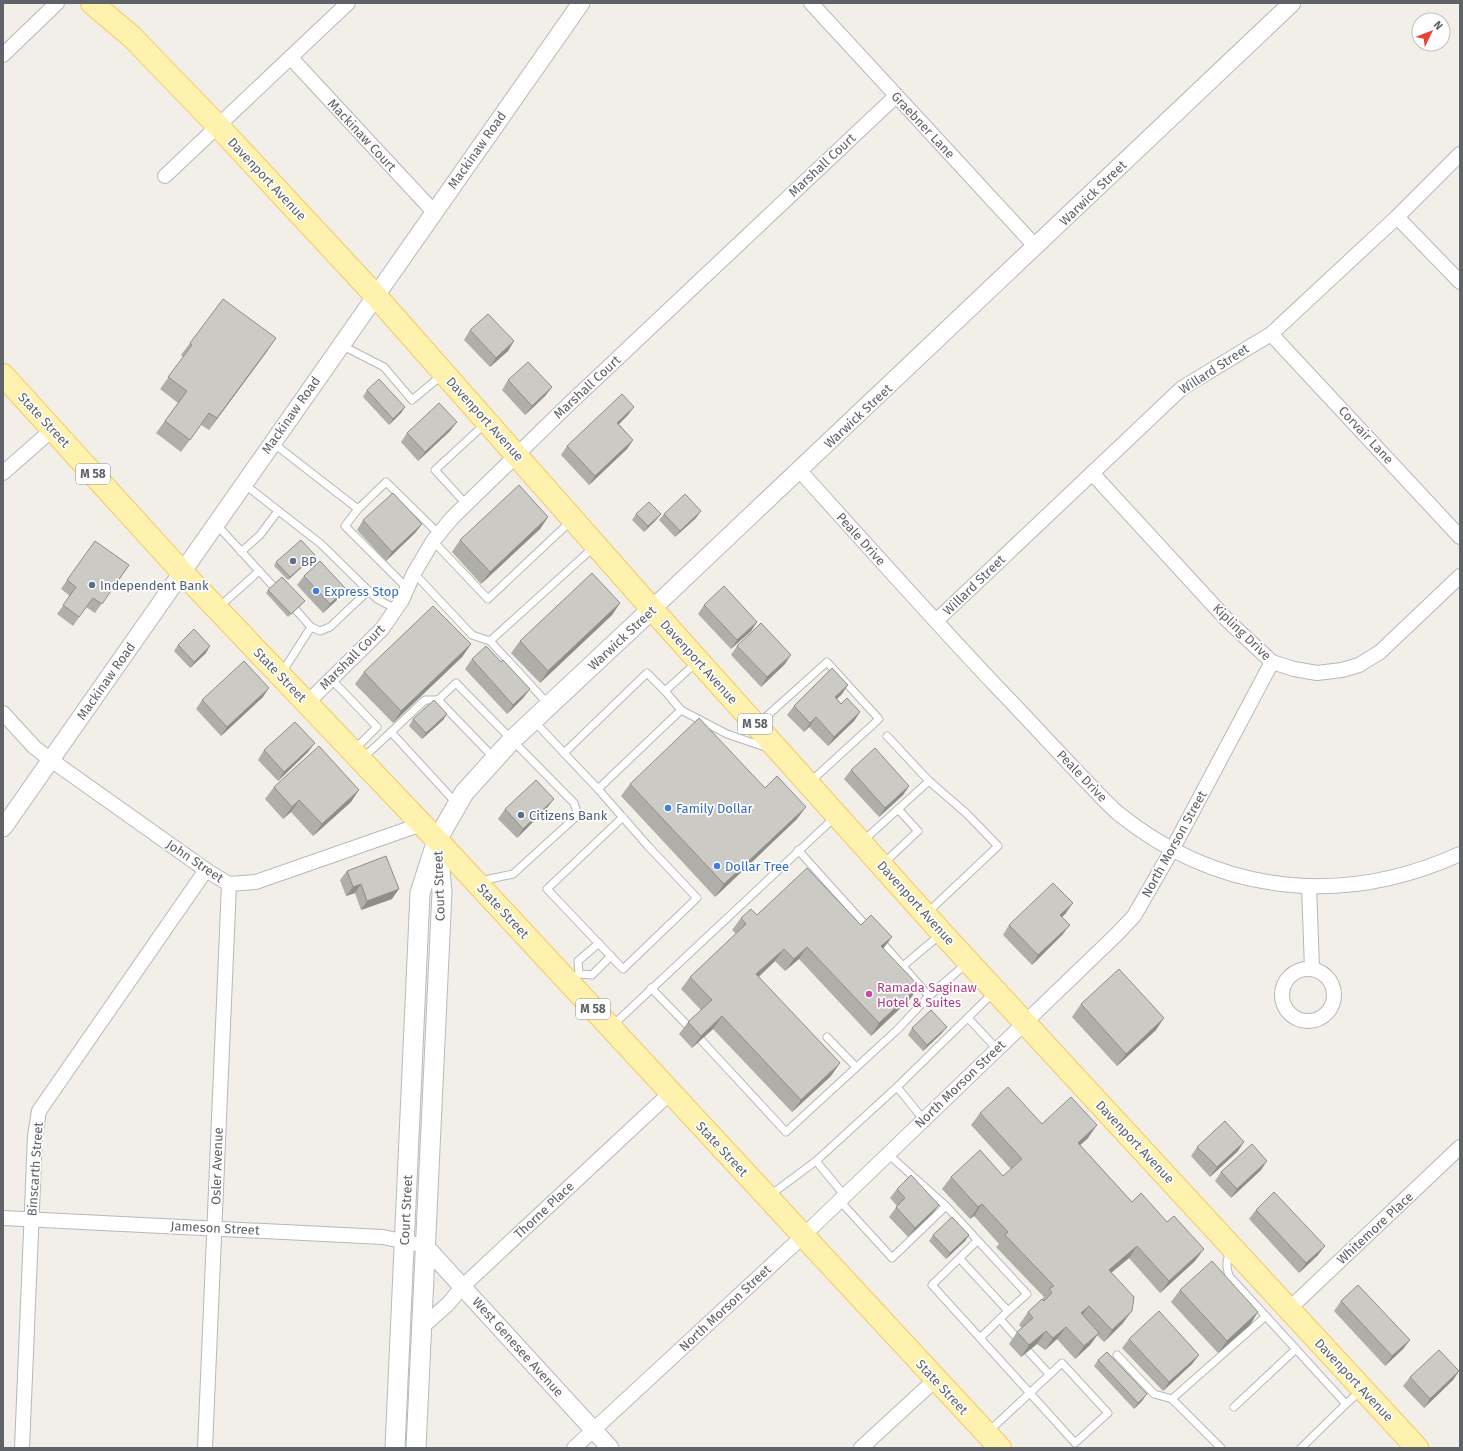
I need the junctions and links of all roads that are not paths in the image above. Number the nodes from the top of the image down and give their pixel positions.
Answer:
1 (57, 3) edge
2 (92, 3) edge
3 (348, 3) edge
4 (581, 3) edge
5 (811, 3) edge
6 (1292, 3) edge
7 (3, 55) edge
8 (291, 58) junction
9 (896, 96) junction
10 (218, 126) junction
11 (1460, 154) edge
12 (165, 176) dead end
13 (433, 211) junction
14 (1397, 217) junction
15 (1036, 247) junction
16 (1460, 282) edge
17 (375, 295) junction
18 (1271, 334) junction
19 (340, 345) junction
20 (444, 373) junction
21 (3, 375) edge
22 (488, 422) junction
23 (53, 429) junction
24 (272, 443) junction
25 (516, 454) junction
26 (800, 471) junction
27 (3, 473) edge
28 (1092, 473) junction
29 (244, 484) junction
30 (466, 504) junction
31 (358, 509) junction
32 (278, 511) junction
33 (574, 519) junction
34 (216, 524) junction
35 (1460, 537) edge
36 (436, 538) junction
37 (596, 545) junction
38 (241, 552) junction
39 (259, 571) junction
40 (182, 572) junction
41 (414, 573) junction
42 (1460, 576) edge
43 (273, 586) edge
44 (407, 588) junction
45 (368, 591) junction
46 (217, 609) junction
47 (396, 609) junction
48 (652, 609) junction
49 (296, 610) edge
50 (936, 621) junction
51 (311, 627) junction
52 (490, 641) junction
53 (698, 661) junction
54 (1272, 662) junction
55 (280, 675) junction
56 (331, 679) junction
57 (665, 691) junction
58 (438, 700) junction
59 (307, 703) junction
60 (549, 706) junction
61 (681, 710) junction
62 (3, 713) edge
63 (534, 720) junction
64 (756, 725) junction
65 (391, 732) junction
66 (886, 736) dead end
67 (511, 741) junction
68 (564, 752) junction
69 (781, 753) junction
70 (357, 756) junction
71 (494, 758) junction
72 (51, 760) junction
73 (929, 782) junction
74 (809, 783) junction
75 (598, 789) junction
76 (458, 804) junction
77 (898, 809) junction
78 (837, 815) junction
79 (623, 818) junction
80 (422, 824) junction
81 (3, 828) edge
82 (437, 840) junction
83 (862, 842) junction
84 (798, 850) junction
85 (1172, 850) junction
86 (1460, 854) edge
87 (882, 865) junction
88 (206, 870) junction
89 (476, 882) junction
90 (229, 884) junction
91 (1309, 886) junction
92 (926, 914) junction
93 (942, 933) junction
94 (599, 943) junction
95 (611, 956) junction
96 (969, 961) junction
97 (903, 966) junction
98 (1312, 969) dead end
99 (574, 979) junction
100 (651, 988) junction
101 (995, 991) junction
102 (929, 996) junction
103 (968, 1018) junction
104 (1024, 1023) junction
105 (688, 1026) dead end
106 (610, 1027) junction
107 (827, 1037) dead end
108 (701, 1040) edge
109 (997, 1049) junction
110 (856, 1067) junction
111 (897, 1087) junction
112 (670, 1093) junction
113 (924, 1120) junction
114 (1460, 1147) edge
115 (888, 1154) junction
116 (816, 1161) junction
117 (767, 1198) junction
118 (843, 1198) junction
119 (946, 1206) junction
120 (3, 1218) edge
121 (32, 1219) junction
122 (215, 1227) junction
123 (803, 1236) junction
124 (977, 1241) junction
125 (404, 1242) junction
126 (425, 1246) junction
127 (1231, 1246) junction
128 (960, 1259) junction
129 (463, 1286) junction
130 (1289, 1309) junction
131 (1008, 1311) junction
132 (1266, 1316) junction
133 (1000, 1319) junction
134 (421, 1328) junction
135 (980, 1338) junction
136 (1016, 1338) edge
137 (1296, 1349) junction
138 (1028, 1351) edge
139 (1117, 1355) dead end
140 (1049, 1374) junction
141 (935, 1380) junction
142 (1363, 1389) junction
143 (1030, 1393) junction
144 (1172, 1399) junction
145 (1346, 1404) junction
146 (1234, 1407) dead end
147 (593, 1430) junction
148 (993, 1441) edge
149 (22, 1448) edge
150 (205, 1448) edge
151 (395, 1448) edge
152 (416, 1448) edge
153 (574, 1448) edge
154 (610, 1448) edge
155 (861, 1448) edge
156 (1221, 1448) edge
157 (1301, 1448) edge
158 (1417, 1448) edge

1 - 7 street
2 - 10 main road, Davenport Avenue / M 58
3 - 8 street
4 - 13 street, Mackinaw Road
5 - 9 street, Graebner Lane
6 - 15 street, Warwick Street
8 - 10 street
8 - 13 street, Mackinaw Court
9 - 15 street, Graebner Lane
9 - 25 street, Marshall Court
10 - 12 street
10 - 17 main road, Davenport Avenue / M 58
11 - 14 street, Willard Street
13 - 17 street, Mackinaw Road
14 - 16 street
14 - 18 street, Willard Street
15 - 26 street, Warwick Street
17 - 19 street, Mackinaw Road
17 - 20 main road, Davenport Avenue / M 58
18 - 28 street, Willard Street
18 - 35 street, Corvair Lane
19 - 20 lane
19 - 24 street, Mackinaw Road
20 - 22 main road, Davenport Avenue / M 58
21 - 23 main road, State Street / M 58
22 - 25 main road, Davenport Avenue / M 58
22 - 30 lane
23 - 27 street
23 - 40 main road, State Street / M 58
24 - 29 street, Mackinaw Road
24 - 31 lane
25 - 30 street, Marshall Court
25 - 33 main road, Davenport Avenue / M 58
26 - 48 street, Warwick Street
26 - 50 street, Peale Drive
28 - 50 street, Willard Street
28 - 54 street, Kipling Drive
29 - 32 lane
29 - 34 street, Mackinaw Road
30 - 36 street, Marshall Court
31 - 36 lane
31 - 44 lane
32 - 38 lane
32 - 45 lane
33 - 36 lane
33 - 37 main road, Davenport Avenue / M 58
34 - 38 lane
34 - 40 street, Mackinaw Road
36 - 41 street, Marshall Court
37 - 48 main road, Davenport Avenue / M 58
37 - 52 lane
38 - 39 lane
39 - 43 lane
39 - 46 lane
40 - 46 main road, State Street / M 58
40 - 72 street, Mackinaw Road
41 - 44 street, Marshall Court
41 - 52 lane
42 - 54 street, Kipling Drive
44 - 47 street, Marshall Court
45 - 47 lane
45 - 51 lane
46 - 55 main road, State Street / M 58
47 - 56 street, Marshall Court
48 - 53 main road, Davenport Avenue / M 58
48 - 60 main road, Warwick Street
49 - 51 lane
50 - 85 street, Peale Drive
51 - 55 lane
52 - 60 lane
53 - 57 lane
53 - 64 main road, Davenport Avenue / M 58
54 - 85 street, North Morson Street
55 - 59 main road, State Street / M 58
56 - 59 street, Marshall Court
56 - 70 lane
57 - 61 lane
57 - 68 lane
58 - 65 lane
58 - 67 lane
58 - 71 lane
59 - 70 main road, State Street / M 58
60 - 63 main road, Warwick Street
61 - 69 lane
61 - 75 lane
62 - 72 street, John Street
63 - 67 main road, Warwick Street
63 - 68 lane
64 - 69 main road, Davenport Avenue / M 58
64 - 74 lane
65 - 70 lane
65 - 76 lane
66 - 73 lane
67 - 71 main road, Warwick Street
67 - 89 lane
68 - 75 lane
69 - 74 main road, Davenport Avenue / M 58
70 - 80 main road, State Street / M 58
71 - 76 main road, Warwick Street
72 - 81 street, Mackinaw Road
72 - 88 street, John Street
73 - 77 lane
73 - 92 lane
74 - 78 main road, Davenport Avenue / M 58
75 - 79 lane
76 - 82 main road, Warwick Street
77 - 83 lane
77 - 87 lane
78 - 83 main road, Davenport Avenue / M 58
78 - 84 lane
79 - 94 lane
79 - 95 lane
80 - 82 main road, State Street / M 58
80 - 90 street, John Street
82 - 89 main road, State Street / M 58
82 - 125 main road, Court Street
82 - 126 main road, Court Street
83 - 87 main road, Davenport Avenue / M 58
84 - 97 lane
84 - 100 lane
85 - 91 street, Peale Drive
85 - 104 street, North Morson Street
86 - 91 street, Peale Drive
87 - 92 main road, Davenport Avenue / M 58
88 - 90 street, John Street
88 - 121 street, Binscarth Street
89 - 99 main road, State Street / M 58
90 - 122 street, Osler Avenue
91 - 98 street
92 - 93 main road, Davenport Avenue / M 58
93 - 96 main road, Davenport Avenue / M 58
93 - 97 lane
94 - 95 lane
94 - 99 lane
95 - 99 lane
96 - 101 main road, Davenport Avenue / M 58
96 - 102 lane
97 - 102 lane
99 - 106 main road, State Street / M 58
100 - 105 lane
100 - 106 lane
101 - 103 lane
101 - 104 main road, Davenport Avenue / M 58
102 - 110 lane
103 - 109 lane
103 - 111 lane
104 - 109 street, North Morson Street
104 - 127 main road, Davenport Avenue / M 58
106 - 112 main road, State Street / M 58
107 - 110 lane
108 - 110 lane
109 - 113 street, North Morson Street
111 - 113 lane
111 - 116 lane
112 - 117 main road, State Street / M 58
112 - 129 street, Thorne Place
113 - 115 street, North Morson Street
114 - 130 street, Whitemore Place
115 - 118 street, North Morson Street
115 - 119 lane
116 - 117 lane
116 - 118 lane
117 - 123 main road, State Street / M 58
118 - 119 lane
118 - 123 street, North Morson Street
119 - 124 lane
120 - 121 street, Jameson Street
121 - 122 street, Jameson Street
121 - 149 street, Binscarth Street
122 - 125 street, Jameson Street
122 - 150 street, Osler Avenue
123 - 141 main road, State Street / M 58
123 - 147 street, North Morson Street
124 - 128 lane
124 - 131 lane
125 - 126 street, Jameson Street
125 - 151 main road, Court Street
126 - 129 street, West Genesee Avenue
126 - 134 main road, Court Street
127 - 130 main road, Davenport Avenue / M 58
127 - 132 lane
128 - 131 lane
128 - 135 lane
129 - 134 street, Thorne Place
129 - 147 street, West Genesee Avenue
130 - 142 main road, Davenport Avenue / M 58
131 - 133 lane
132 - 137 lane
132 - 144 lane
133 - 135 lane
133 - 136 lane
134 - 152 main road, Court Street
135 - 143 lane
137 - 145 lane
137 - 146 lane
138 - 140 lane
139 - 144 lane
140 - 143 lane
140 - 143 lane
141 - 148 main road, State Street / M 58
141 - 155 street
142 - 145 lane
142 - 158 main road, Davenport Avenue / M 58
143 - 148 lane
144 - 156 lane
145 - 157 lane
147 - 153 street, North Morson Street
147 - 154 street, West Genesee Avenue

